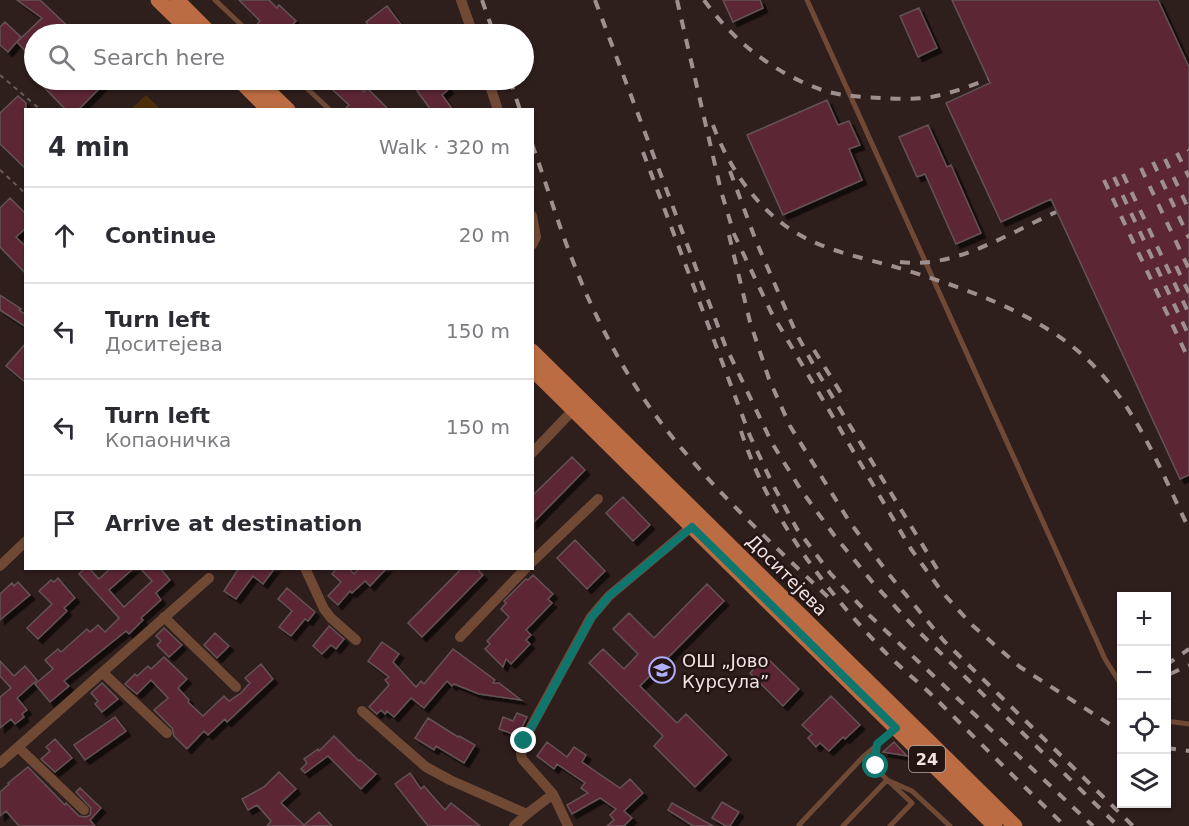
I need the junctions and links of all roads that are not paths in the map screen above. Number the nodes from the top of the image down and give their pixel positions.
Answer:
1 (158, 0) edge
2 (177, 0) edge
3 (215, 0) edge
4 (462, 0) edge
5 (807, 0) edge
6 (183, 24) edge
7 (202, 24) edge
8 (240, 24) edge
9 (470, 24) edge
10 (249, 90) edge
11 (267, 90) edge
12 (309, 90) edge
13 (491, 90) edge
14 (267, 108) edge
15 (286, 108) edge
16 (328, 108) edge
17 (497, 108) edge
18 (534, 221) edge
19 (534, 240) edge
20 (534, 353) edge
21 (534, 371) edge
22 (578, 405) junction
23 (534, 451) edge
24 (598, 499) dead end
25 (697, 522) junction
26 (24, 543) edge
27 (534, 560) edge
28 (0, 566) edge
29 (306, 570) edge
30 (524, 570) edge
31 (209, 578) dead end
32 (165, 617) junction
33 (460, 637) dead end
34 (356, 640) dead end
35 (103, 673) junction
36 (1117, 678) edge
37 (236, 687) dead end
38 (362, 711) dead end
39 (1171, 722) edge
40 (1189, 724) edge
41 (896, 728) junction
42 (166, 733) dead end
43 (877, 744) junction
44 (18, 747) junction
45 (863, 757) junction
46 (0, 763) edge
47 (877, 770) junction
48 (887, 780) junction
49 (553, 794) junction
50 (84, 810) dead end
51 (527, 814) junction
52 (514, 826) edge
53 (568, 826) edge
54 (800, 826) edge
55 (843, 826) edge
56 (890, 826) edge
57 (950, 826) edge
58 (995, 826) edge
59 (1015, 826) edge

1 - 6 main road
2 - 7 main road
3 - 8 lane
4 - 9 street
5 - 36 lane
10 - 14 main road
11 - 15 main road
12 - 16 lane
13 - 17 street
18 - 19 street
20 - 22 main road, Доситејева / 24
21 - 22 main road, Доситејева / 24
22 - 23 street
22 - 25 main road, Доситејева / 24
24 - 27 street
25 - 41 main road, Доситејева / 24
25 - 49 street
25 - 59 main road, Доситејева / 24
26 - 28 street
29 - 34 street
30 - 33 street
31 - 32 street
32 - 35 street
32 - 37 street
35 - 42 street
35 - 44 street
38 - 51 street
39 - 40 lane
41 - 43 lane
41 - 58 main road, Доситејева / 24
43 - 45 lane
43 - 47 lane
44 - 46 street
44 - 50 street
45 - 47 lane
45 - 54 lane
47 - 48 lane
48 - 55 lane
48 - 56 lane
48 - 57 lane
49 - 51 street
49 - 53 street
51 - 52 street

